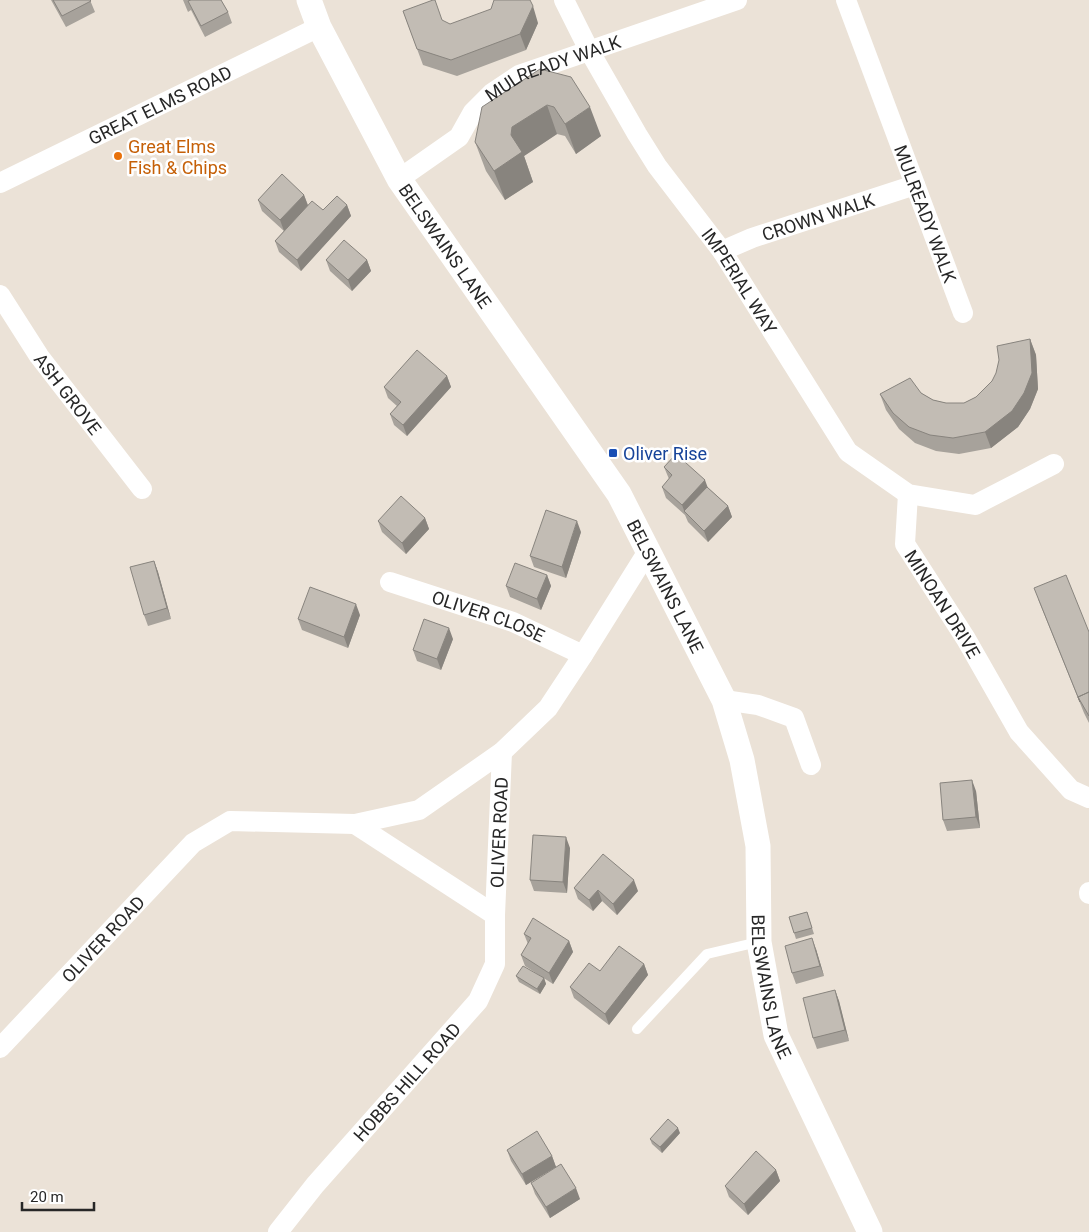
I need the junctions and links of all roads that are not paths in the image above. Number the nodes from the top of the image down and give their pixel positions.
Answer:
1 (309, 0) edge
2 (564, 0) edge
3 (737, 0) edge
4 (846, 0) edge
5 (319, 27) junction
6 (590, 52) junction
7 (399, 179) junction
8 (0, 183) edge
9 (915, 185) junction
10 (722, 251) junction
11 (0, 295) edge
12 (963, 313) dead end
13 (1054, 464) dead end
14 (142, 489) dead end
15 (908, 494) junction
16 (648, 551) junction
17 (390, 582) dead end
18 (583, 655) junction
19 (724, 700) junction
20 (502, 752) junction
21 (811, 765) dead end
22 (1089, 798) edge
23 (354, 824) junction
24 (495, 915) junction
25 (759, 942) junction
26 (637, 1029) dead end
27 (0, 1048) edge
28 (278, 1232) edge
29 (870, 1232) edge

1 - 5 street, BELSWAINS LANE
2 - 6 street, IMPERIAL WAY
3 - 6 street, MULREADY WALK
4 - 9 street, MULREADY WALK
5 - 7 street, BELSWAINS LANE
5 - 8 street, GREAT ELMS ROAD
6 - 7 street, MULREADY WALK
6 - 10 street, IMPERIAL WAY
7 - 16 street, BELSWAINS LANE
9 - 10 street, CROWN WALK
9 - 12 street, MULREADY WALK
10 - 15 street, IMPERIAL WAY
11 - 14 street, ASH GROVE
13 - 15 street
15 - 22 street, MINOAN DRIVE
16 - 18 street
16 - 19 street, BELSWAINS LANE
17 - 18 street, OLIVER CLOSE
18 - 20 street
19 - 21 street
19 - 25 street, BELSWAINS LANE
20 - 23 street, OLIVER ROAD
20 - 24 street, OLIVER ROAD
23 - 24 street, OLIVER ROAD
23 - 27 street, OLIVER ROAD
24 - 28 street, HOBBS HILL ROAD
25 - 26 lane
25 - 29 street, BELSWAINS LANE

